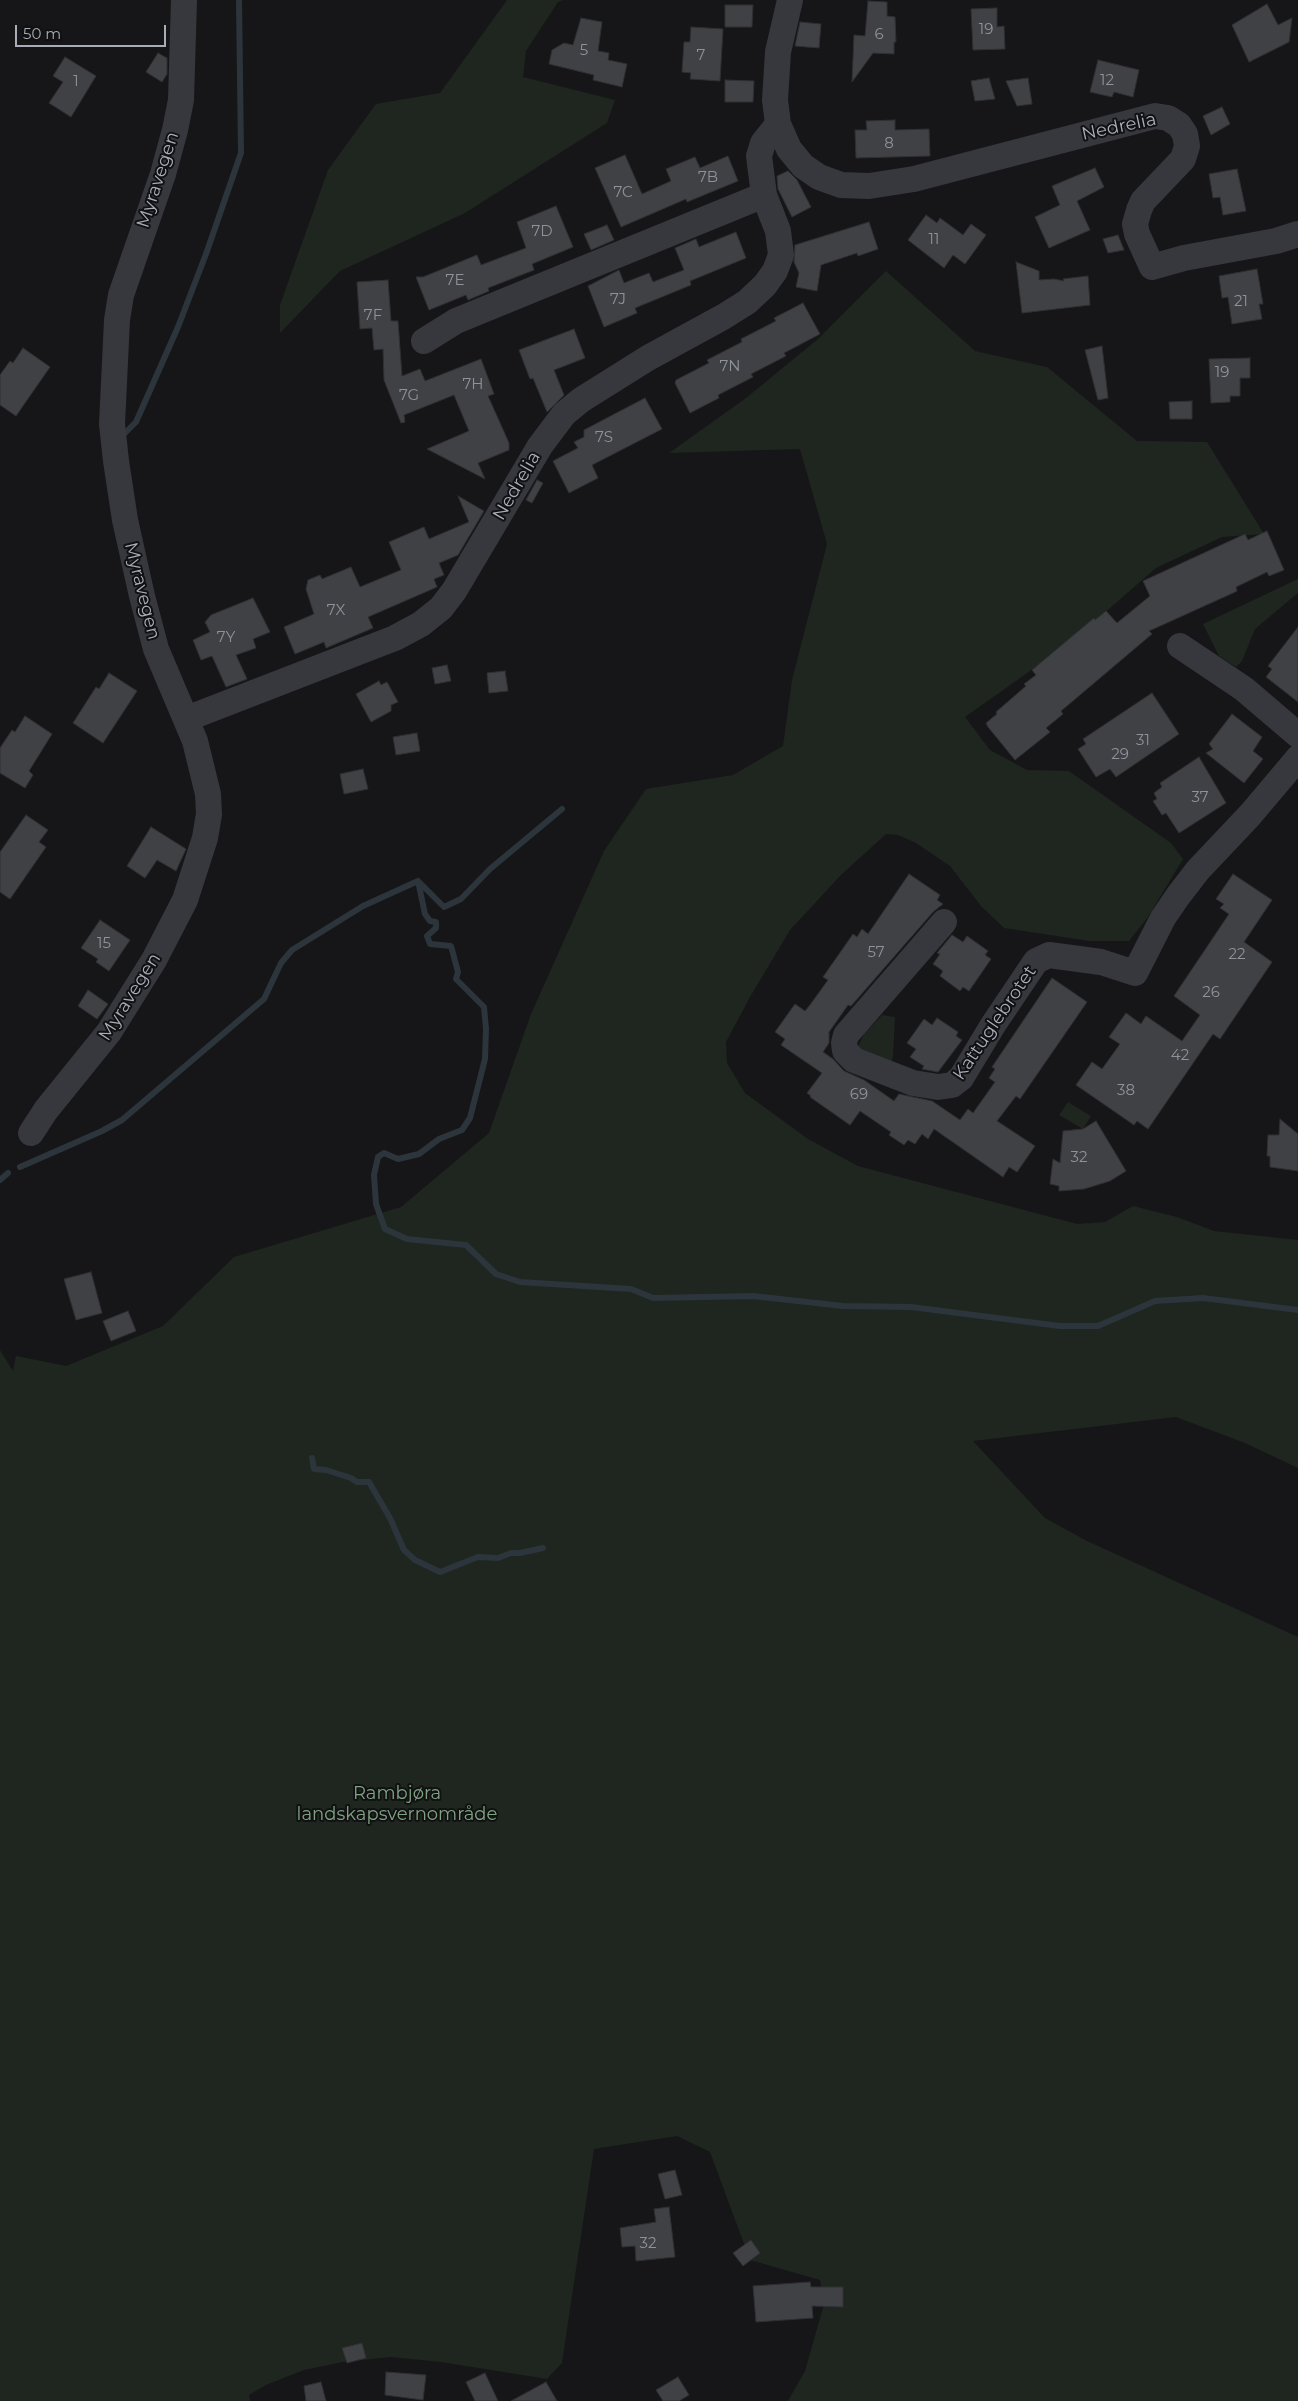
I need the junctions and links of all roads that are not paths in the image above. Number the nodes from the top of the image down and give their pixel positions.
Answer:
1 (184, 0) edge
2 (790, 0) edge
3 (778, 124) junction
4 (764, 195) junction
5 (1298, 234) edge
6 (424, 341) dead end
7 (1180, 646) dead end
8 (186, 719) junction
9 (1298, 735) edge
10 (1298, 758) edge
11 (944, 922) dead end
12 (31, 1133) dead end

1 - 8 street, Myravegen
2 - 3 street, Nedrelia
3 - 4 street, Nedrelia
3 - 5 street, Nedrelia
4 - 6 street
4 - 8 street, Nedrelia
7 - 9 street
8 - 12 street, Myravegen
10 - 11 street, Kattuglebrotet

